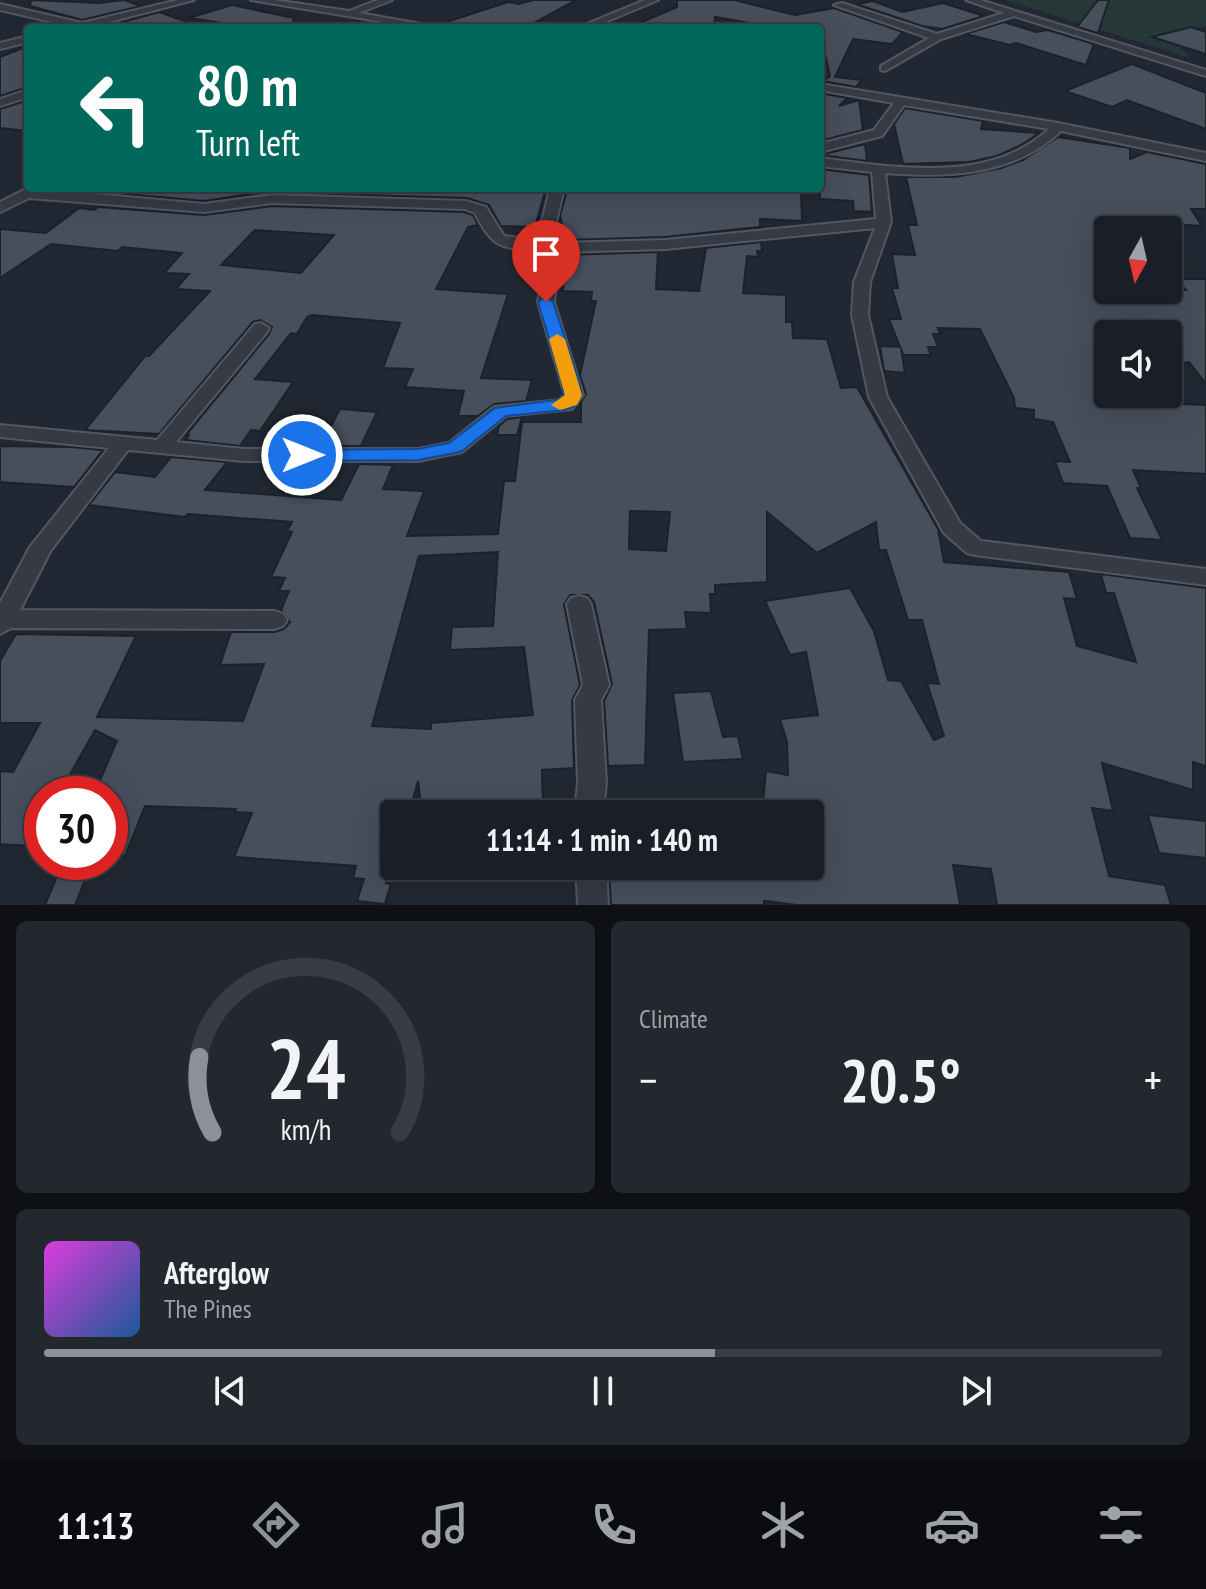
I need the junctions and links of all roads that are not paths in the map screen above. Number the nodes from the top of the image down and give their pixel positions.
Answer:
1 (189, 0) edge
2 (256, 0) edge
3 (387, 0) edge
4 (653, 0) edge
5 (971, 0) edge
6 (839, 5) dead end
7 (0, 7) edge
8 (348, 14) junction
9 (1012, 14) junction
10 (103, 21) junction
11 (66, 24) edge
12 (90, 24) edge
13 (110, 24) edge
14 (413, 24) edge
15 (592, 24) edge
16 (937, 37) junction
17 (24, 40) edge
18 (0, 46) edge
19 (885, 68) dead end
20 (1206, 73) edge
21 (824, 88) edge
22 (24, 94) edge
23 (902, 100) junction
24 (0, 103) edge
25 (1058, 127) junction
26 (824, 147) edge
27 (1206, 157) edge
28 (824, 162) edge
29 (878, 169) junction
30 (32, 192) edge
31 (44, 192) edge
32 (556, 192) edge
33 (348, 194) edge
34 (0, 208) edge
35 (884, 222) junction
36 (554, 247) junction
37 (261, 328) dead end
38 (0, 431) edge
39 (122, 444) junction
40 (163, 446) junction
41 (1206, 577) edge
42 (579, 604) dead end
43 (275, 620) dead end
44 (1, 621) edge
45 (590, 800) edge
46 (592, 880) edge
47 (593, 905) edge

1 - 10 street
2 - 8 street
3 - 8 street
4 - 15 street
5 - 9 street
6 - 16 street
7 - 11 street
8 - 14 street
9 - 16 street
9 - 20 street
10 - 12 street
10 - 13 street
16 - 19 street
17 - 18 street
21 - 23 street
22 - 24 street
23 - 25 street
23 - 26 street
25 - 27 street
25 - 29 street
28 - 29 street
29 - 35 street
30 - 34 street
31 - 33 street
32 - 36 street
33 - 36 street
35 - 36 street
35 - 41 street
36 - 40 street
37 - 40 street
38 - 39 street
39 - 40 street
39 - 44 street
42 - 45 street
43 - 44 street
46 - 47 street

